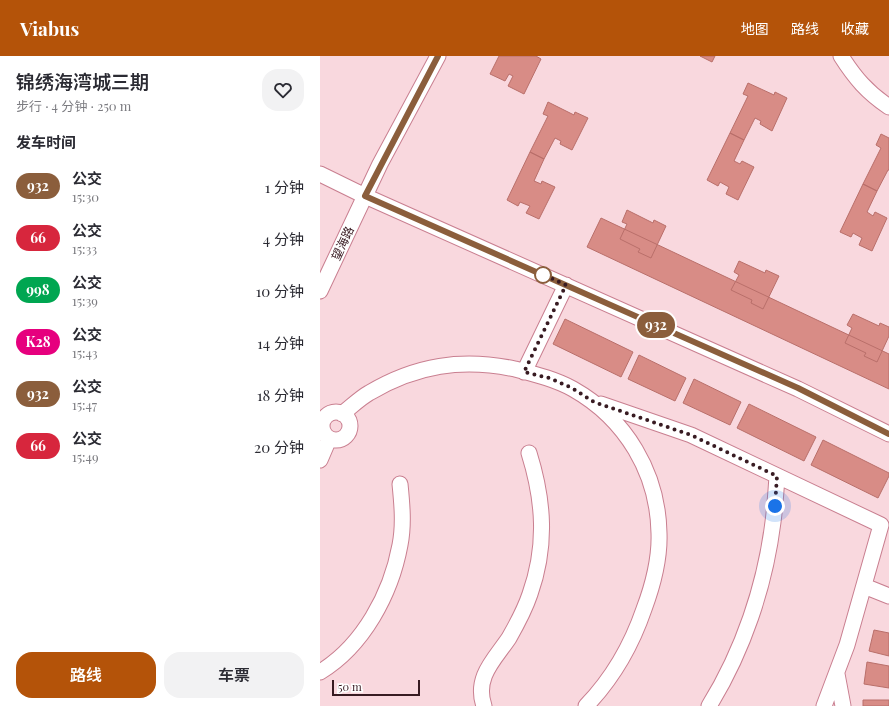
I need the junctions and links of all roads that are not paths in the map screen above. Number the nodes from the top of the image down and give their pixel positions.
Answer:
1 (438, 56) edge
2 (840, 56) edge
3 (889, 107) edge
4 (320, 174) edge
5 (365, 196) junction
6 (566, 285) junction
7 (320, 291) edge
8 (524, 372) junction
9 (594, 402) junction
10 (330, 413) edge
11 (324, 432) edge
12 (889, 434) edge
13 (529, 453) dead end
14 (320, 460) edge
15 (777, 476) junction
16 (400, 484) dead end
17 (864, 586) junction
18 (889, 596) edge
19 (320, 672) edge
20 (837, 674) junction
21 (484, 706) edge
22 (586, 706) edge
23 (709, 706) edge
24 (824, 706) edge
25 (843, 706) edge

1 - 5 street, 望海路
2 - 3 street
4 - 5 street
5 - 6 street
5 - 7 street, 望海路
6 - 8 street
6 - 12 street
8 - 9 street
8 - 10 street
9 - 15 street
9 - 22 street
10 - 11 street
10 - 11 street
11 - 14 street
13 - 21 street
15 - 17 street
15 - 23 street
16 - 19 street
17 - 18 street
17 - 20 street
20 - 24 street
20 - 25 street

